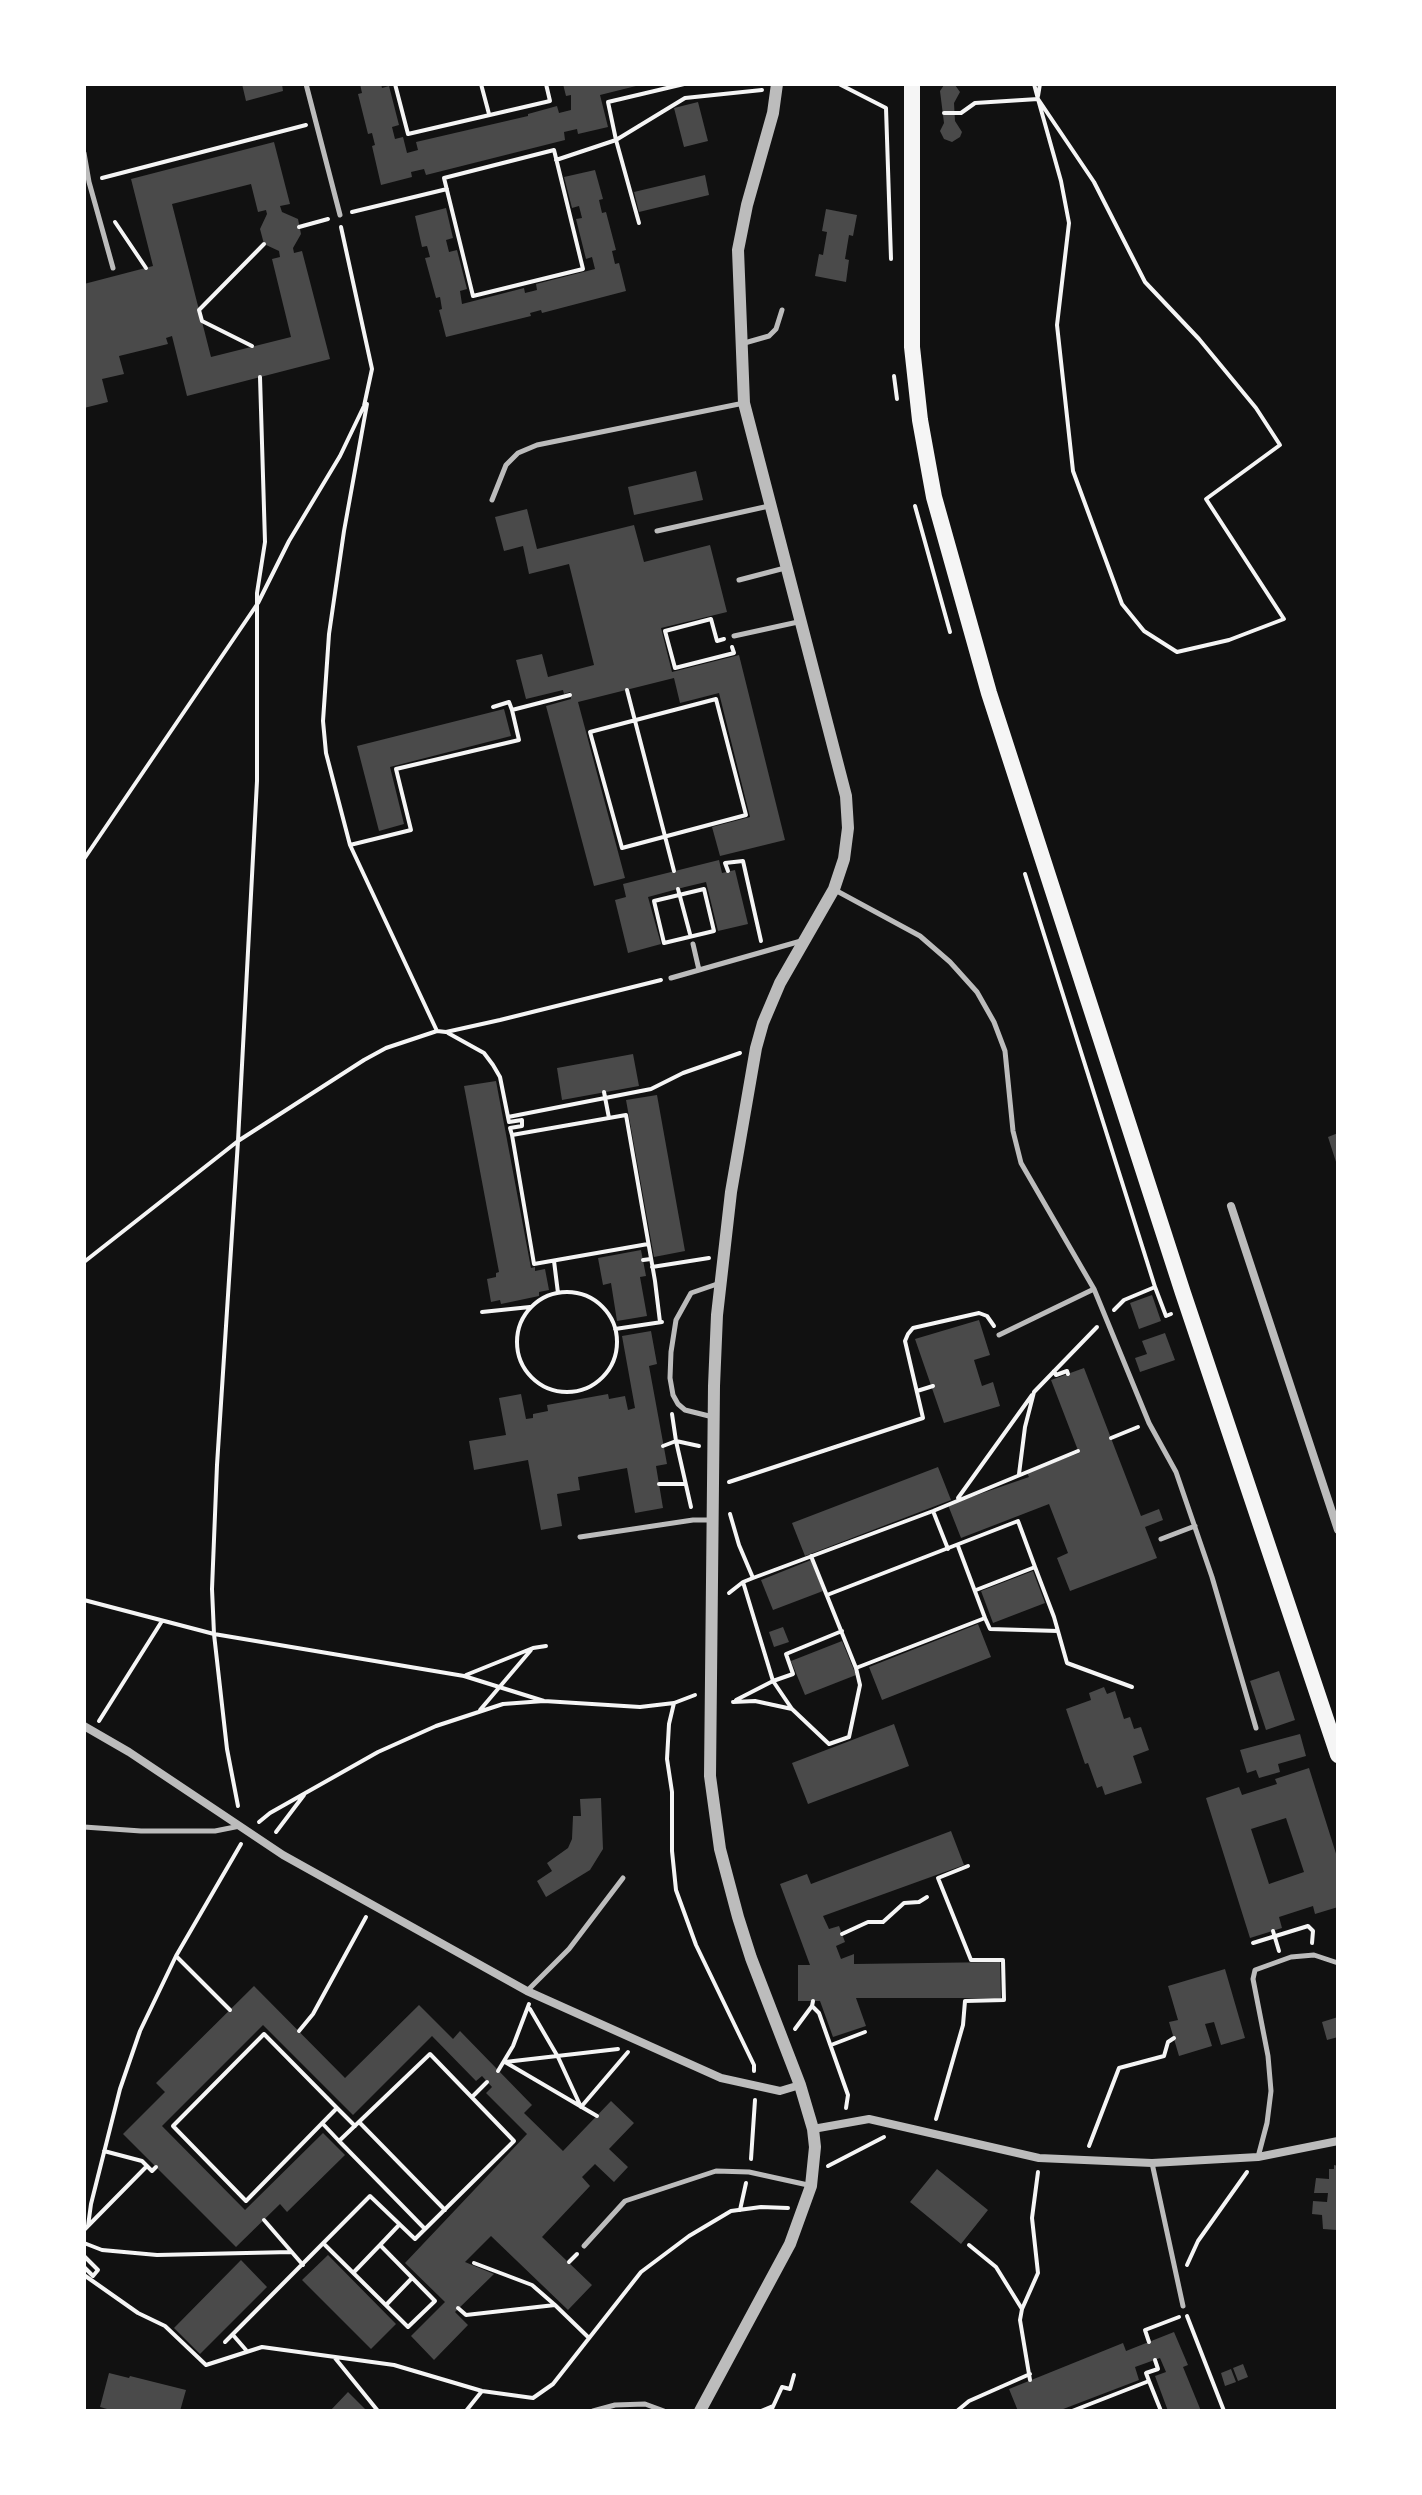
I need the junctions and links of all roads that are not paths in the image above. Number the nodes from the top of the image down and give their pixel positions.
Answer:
1 (306, 84) edge
2 (912, 84) edge
3 (777, 86) edge
4 (84, 153) edge
5 (86, 182) edge
6 (340, 215) road end
7 (113, 268) dead end
8 (782, 310) dead end
9 (740, 344) junction
10 (744, 403) junction
11 (492, 500) dead end
12 (770, 506) junction
13 (657, 531) dead end
14 (786, 568) junction
15 (739, 580) dead end
16 (799, 621) junction
17 (734, 636) dead end
18 (834, 889) junction
19 (803, 941) junction
20 (693, 944) road end
21 (699, 970) junction
22 (671, 978) road end
23 (1231, 1206) dead end
24 (721, 1282) junction
25 (1094, 1289) junction
26 (999, 1335) road end
27 (714, 1417) junction
28 (713, 1520) junction
29 (1195, 1526) junction
30 (1338, 1530) edge
31 (580, 1537) dead end
32 (1161, 1539) dead end
33 (88, 1728) edge
34 (1256, 1728) dead end
35 (1338, 1755) edge
36 (84, 1827) edge
37 (245, 1828) junction
38 (623, 1878) dead end
39 (1338, 1963) edge
40 (530, 1992) junction
41 (800, 2085) junction
42 (813, 2129) junction
43 (1338, 2141) edge
44 (1258, 2157) junction
45 (1152, 2163) junction
46 (811, 2186) junction
47 (584, 2246) dead end
48 (1183, 2306) road end
49 (593, 2411) edge
50 (664, 2411) edge
51 (700, 2411) edge

1 - 6 lane
2 - 35 highway
3 - 9 street
4 - 5 lane
5 - 7 lane
8 - 9 lane
9 - 10 street
10 - 11 lane
10 - 12 street
12 - 13 lane
12 - 14 street
14 - 15 lane
14 - 16 street
16 - 17 lane
16 - 18 street
18 - 19 street
18 - 25 lane
19 - 21 lane
19 - 24 street
20 - 21 lane
21 - 22 lane
23 - 30 street
24 - 27 street
24 - 27 lane
25 - 26 lane
25 - 29 lane
27 - 28 street
28 - 31 lane
28 - 41 street
29 - 32 lane
29 - 34 lane
33 - 37 street
36 - 37 lane
37 - 40 street
38 - 40 lane
39 - 44 lane
40 - 41 street
41 - 42 street
42 - 45 street
42 - 46 street
43 - 44 street
44 - 45 street
45 - 48 lane
46 - 47 lane
46 - 51 street
49 - 50 lane

